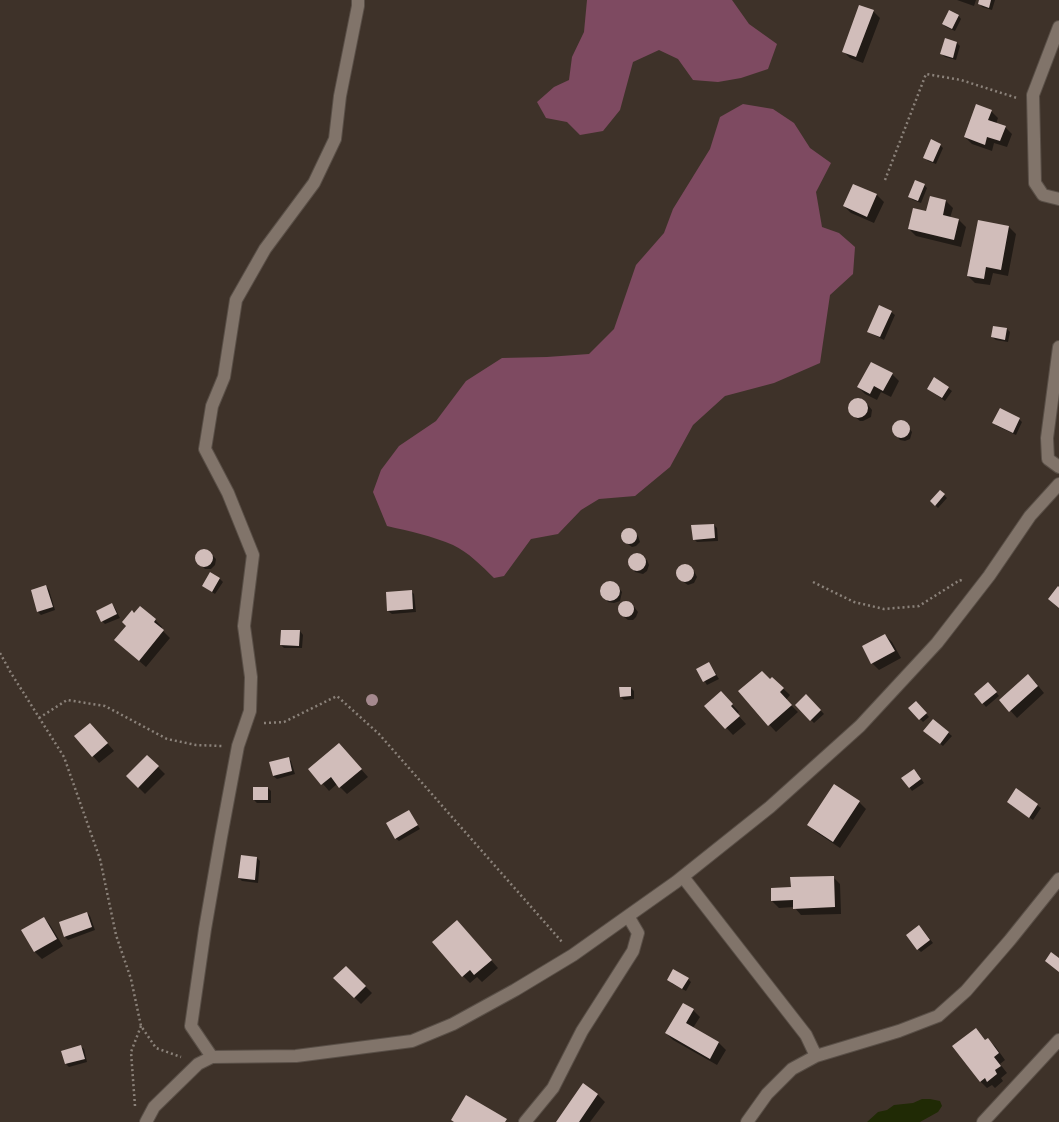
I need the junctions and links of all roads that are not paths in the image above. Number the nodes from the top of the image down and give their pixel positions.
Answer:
1 (358, 0) edge
2 (1059, 27) edge
3 (1059, 200) edge
4 (1059, 347) edge
5 (1059, 467) edge
6 (1059, 484) edge
7 (683, 877) junction
8 (1059, 879) edge
9 (628, 916) junction
10 (1059, 1040) edge
11 (816, 1056) junction
12 (212, 1057) junction
13 (146, 1122) edge
14 (525, 1122) edge
15 (747, 1122) edge
16 (983, 1122) edge

1 - 12 street
2 - 3 street
4 - 5 street
6 - 7 street
7 - 9 street
7 - 11 street
8 - 11 street
9 - 12 street
9 - 14 street
10 - 16 street
11 - 15 street
12 - 13 street

